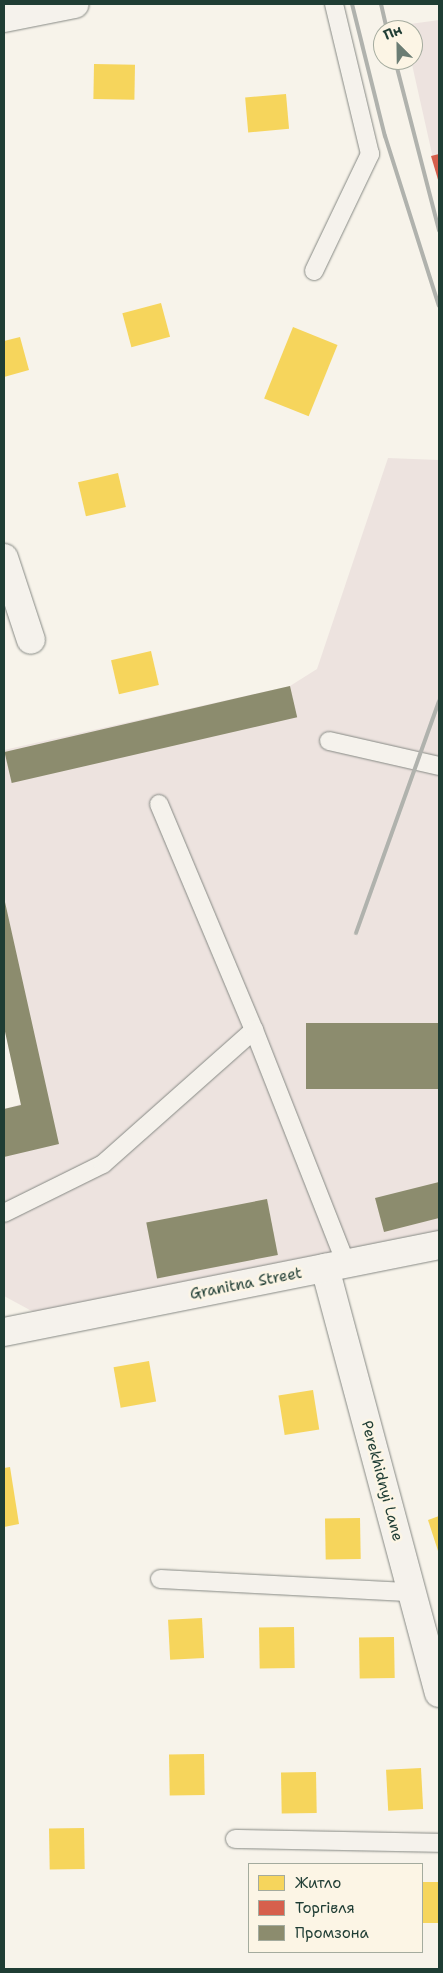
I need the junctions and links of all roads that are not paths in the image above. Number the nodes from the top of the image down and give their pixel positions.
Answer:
1 (75, 4) edge
2 (334, 4) edge
3 (4, 18) edge
4 (314, 271) dead end
5 (4, 558) edge
6 (31, 640) dead end
7 (329, 741) dead end
8 (439, 766) edge
9 (159, 804) dead end
10 (254, 1030) junction
11 (4, 1213) edge
12 (439, 1245) edge
13 (336, 1266) junction
14 (4, 1320) edge
15 (52, 1322) junction
16 (4, 1332) edge
17 (160, 1579) dead end
18 (412, 1592) junction
19 (439, 1693) edge
20 (235, 1839) dead end
21 (439, 1843) edge

1 - 3 street
2 - 4 lane
5 - 6 street
7 - 8 lane
9 - 10 lane
10 - 11 lane
10 - 13 lane
12 - 13 street, Granitna Street
13 - 15 street, Granitna Street
13 - 18 street, Perekhidnyi Lane
14 - 15 street, Granitna Street
15 - 16 street, Granitna Street
17 - 18 lane
18 - 19 street, Perekhidnyi Lane
20 - 21 lane

